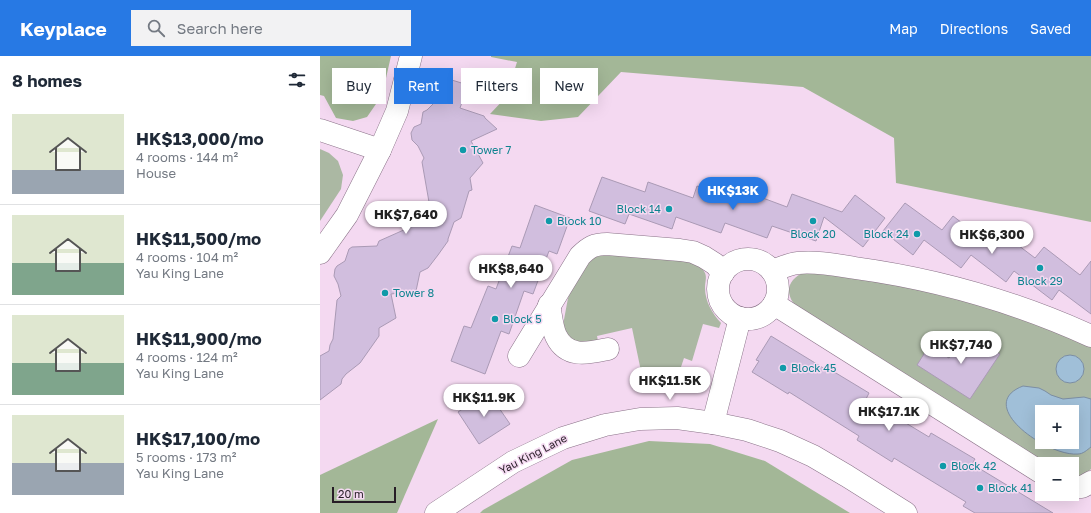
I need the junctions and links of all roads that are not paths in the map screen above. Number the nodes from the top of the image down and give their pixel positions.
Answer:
1 (411, 56) edge
2 (320, 130) edge
3 (380, 150) junction
4 (320, 253) edge
5 (772, 271) junction
6 (723, 273) junction
7 (774, 304) junction
8 (550, 305) junction
9 (740, 318) junction
10 (1091, 336) edge
11 (608, 349) dead end
12 (519, 356) dead end
13 (713, 422) junction
14 (1035, 469) edge
15 (1091, 482) edge
16 (1079, 487) edge
17 (436, 513) edge
18 (906, 513) edge

1 - 3 street
2 - 3 street
3 - 4 street
5 - 6 street
5 - 7 street
5 - 10 street
6 - 8 street
6 - 9 street
7 - 9 street
7 - 14 street
8 - 11 street
8 - 12 street
9 - 13 street
13 - 17 street, Yau King Lane
13 - 18 street, Yau King Lane
15 - 16 street

